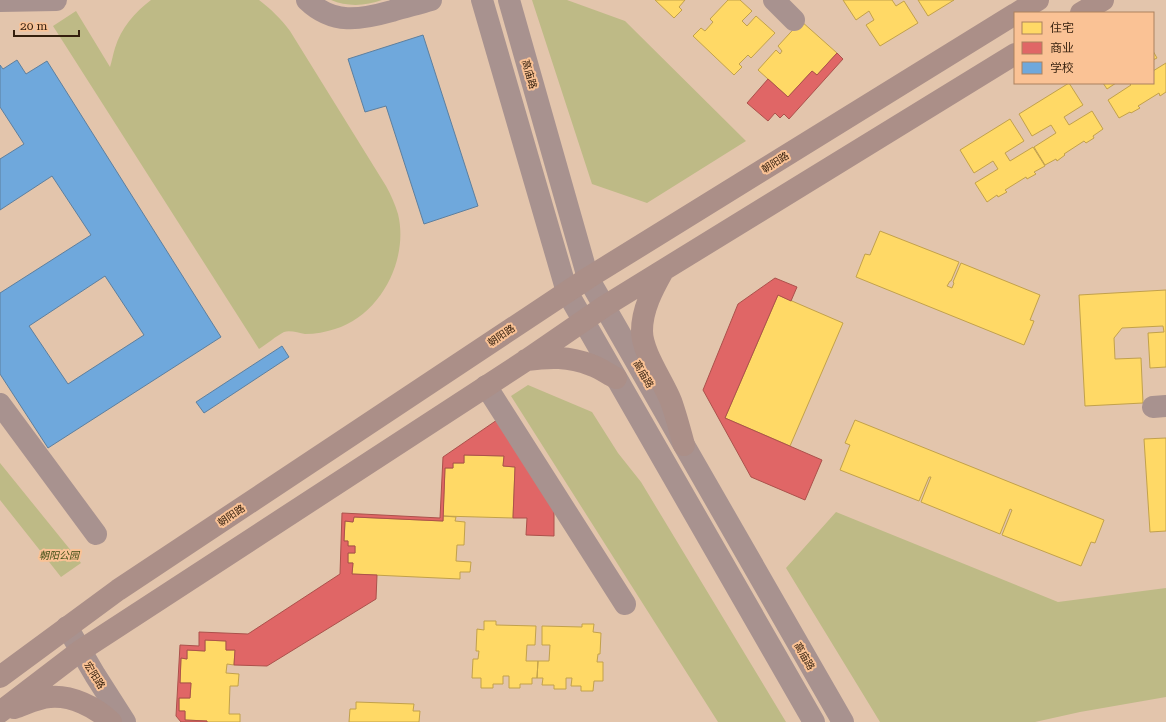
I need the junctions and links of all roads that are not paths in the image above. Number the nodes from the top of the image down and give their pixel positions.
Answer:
1 (56, 0) edge
2 (306, 0) edge
3 (431, 0) edge
4 (482, 0) edge
5 (508, 0) edge
6 (774, 0) edge
7 (1038, 0) edge
8 (1102, 0) edge
9 (0, 1) edge
10 (1019, 12) edge
11 (1083, 12) edge
12 (1014, 15) edge
13 (794, 20) dead end
14 (1014, 55) edge
15 (664, 269) junction
16 (588, 278) junction
17 (567, 292) junction
18 (605, 306) junction
19 (584, 320) junction
20 (525, 360) junction
21 (616, 378) junction
22 (486, 386) junction
23 (0, 404) edge
24 (684, 445) junction
25 (96, 534) dead end
26 (625, 604) dead end
27 (67, 627) junction
28 (80, 651) junction
29 (0, 677) edge
30 (0, 712) edge
31 (111, 722) edge
32 (125, 722) edge
33 (814, 722) edge
34 (843, 722) edge

1 - 9 street
2 - 3 street
4 - 17 street
5 - 16 street, 高庙路
6 - 13 street
7 - 10 main road, 朝阳路
8 - 11 main road
12 - 16 main road, 朝阳路
14 - 15 main road
15 - 18 main road
15 - 24 main road
16 - 17 main road, 朝阳路
16 - 18 street, 高庙路
17 - 19 street
17 - 27 main road, 朝阳路
18 - 19 main road
18 - 24 street, 高庙路
19 - 20 main road
19 - 21 street
20 - 21 main road
20 - 22 main road
21 - 33 street
22 - 26 street
22 - 28 main road
23 - 25 street
24 - 34 street, 高庙路
27 - 28 street, 宏阳路
27 - 29 main road, 朝阳路
28 - 30 main road
28 - 32 street, 宏阳路
30 - 31 main road

